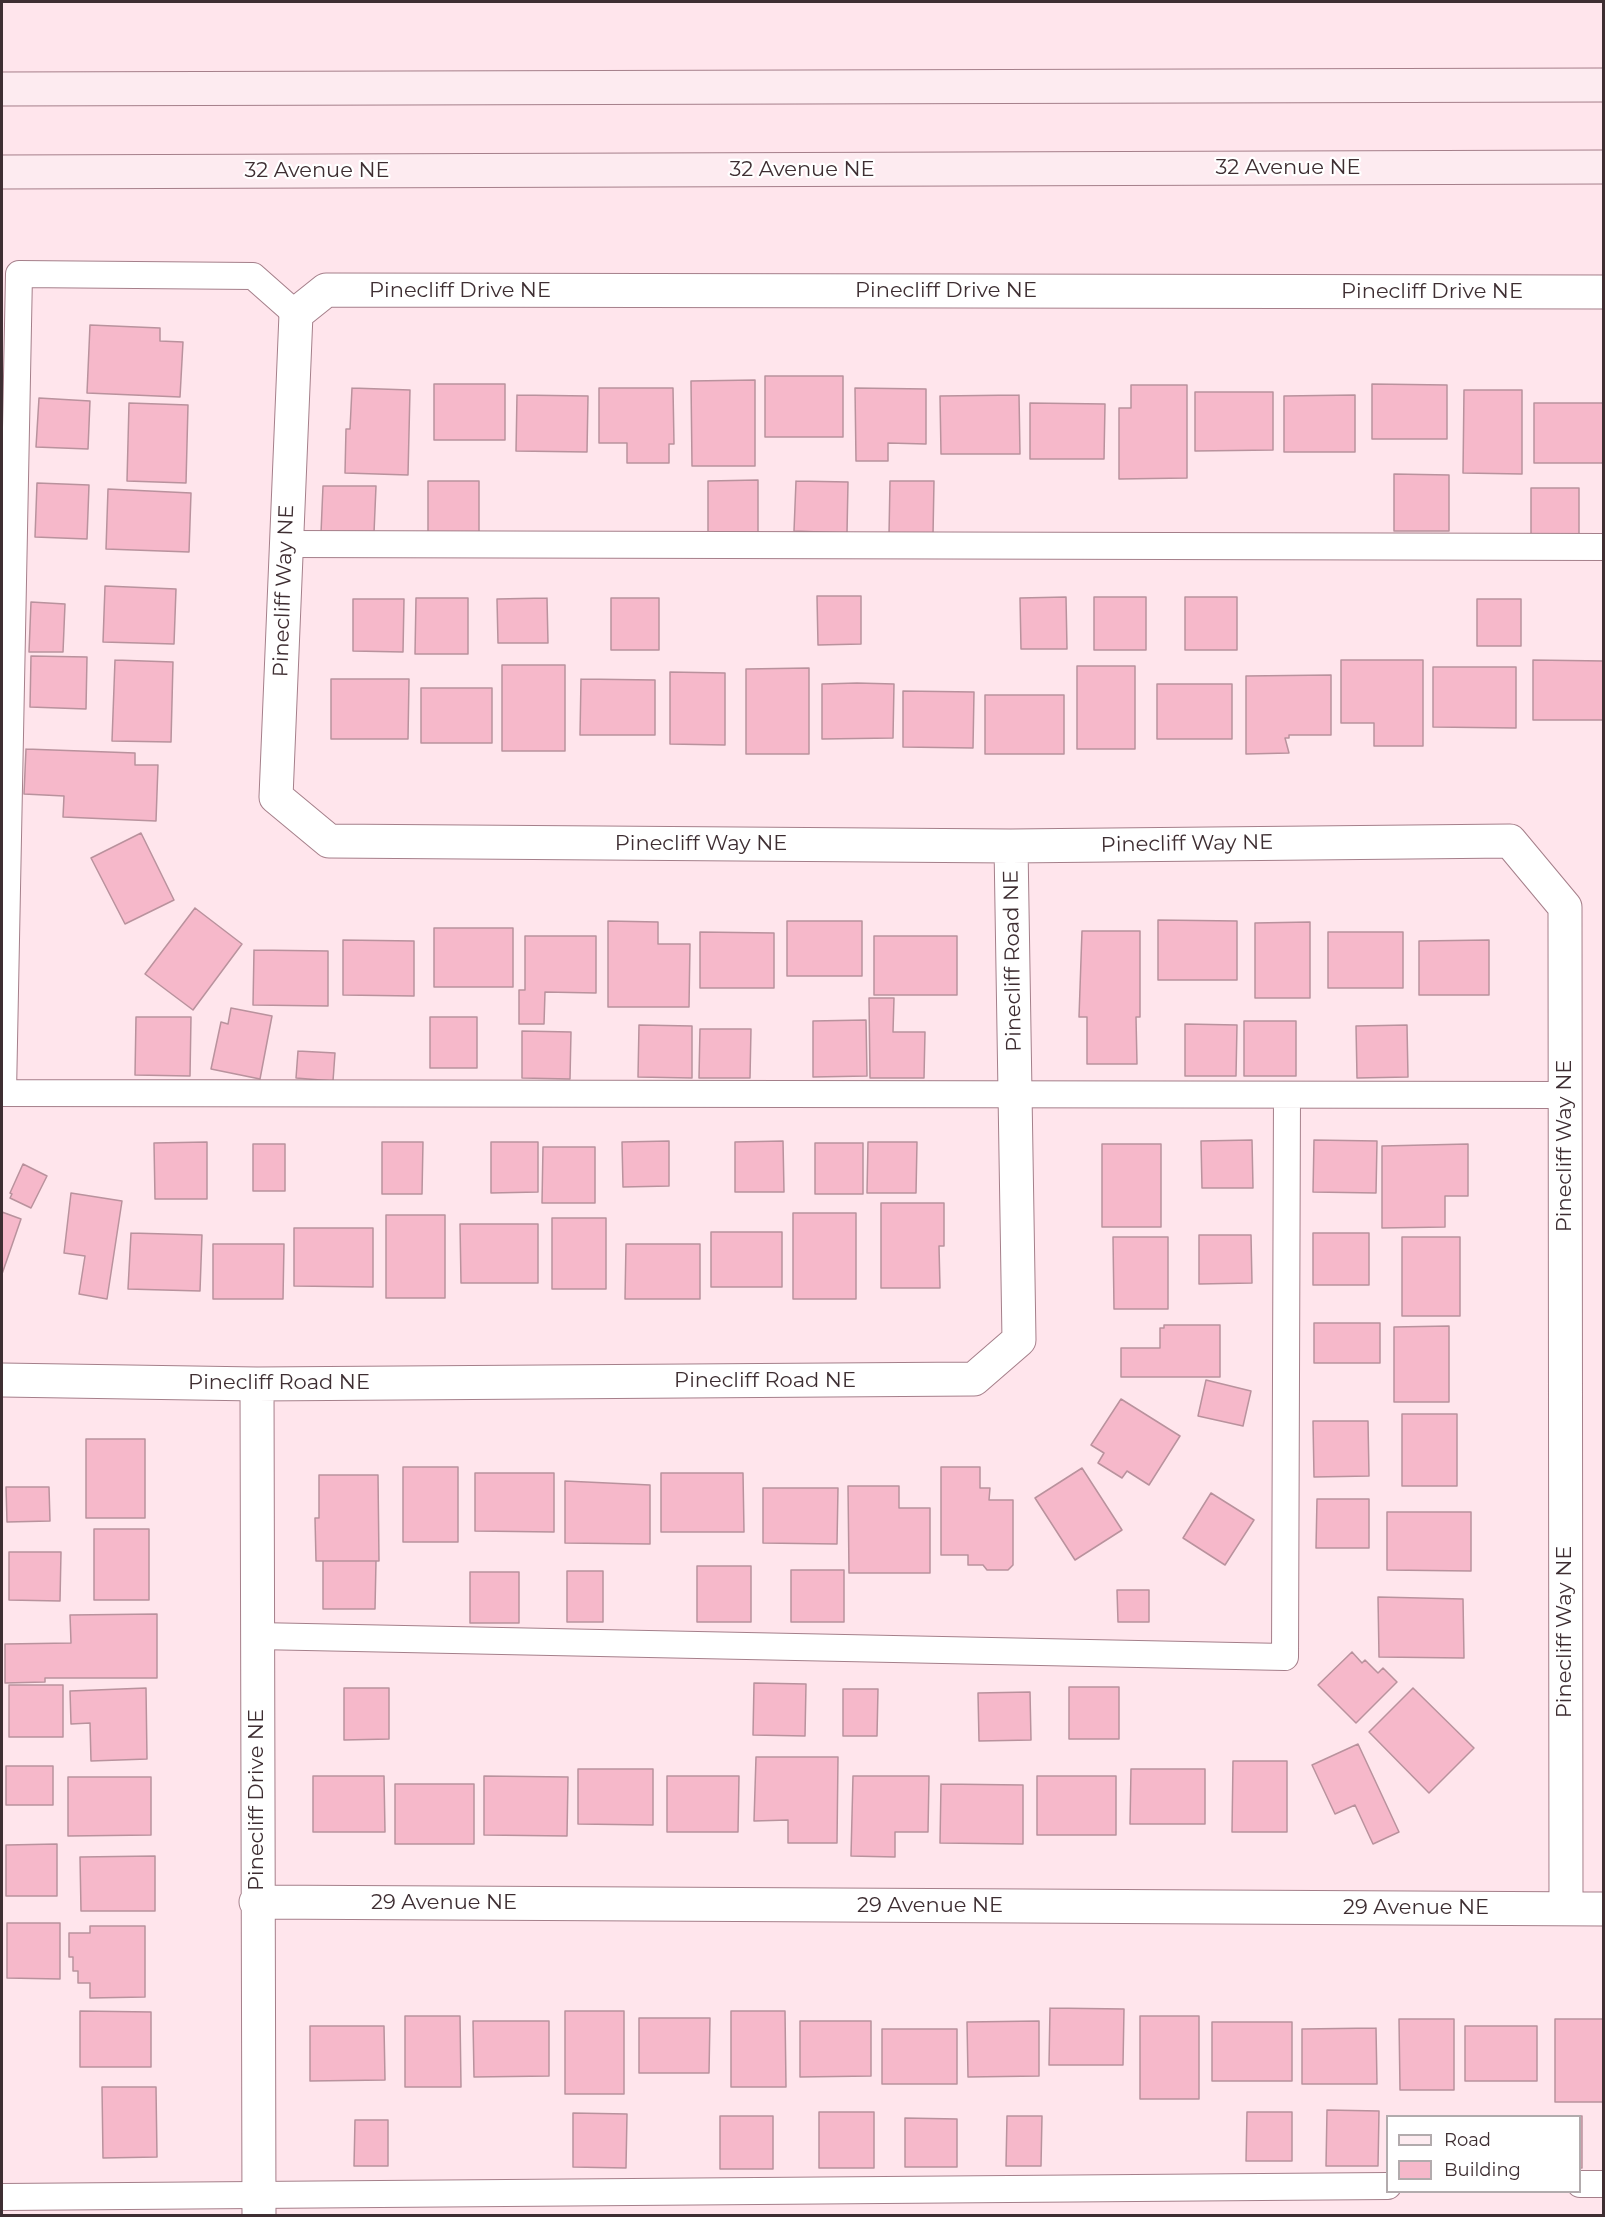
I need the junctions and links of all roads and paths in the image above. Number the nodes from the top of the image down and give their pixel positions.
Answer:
1 (1604, 85) edge
2 (2, 89) edge
3 (1604, 167) edge
4 (2, 172) edge
5 (1604, 292) edge
6 (296, 314) junction
7 (286, 544) junction
8 (1604, 548) edge
9 (1011, 846) junction
10 (1016, 1095) junction
11 (1287, 1095) junction
12 (1564, 1095) junction
13 (2, 1380) edge
14 (257, 1384) junction
15 (257, 1636) junction
16 (256, 1902) junction
17 (1566, 1909) junction
18 (1604, 1909) edge
19 (1581, 2184) edge
20 (1604, 2184) edge
21 (1386, 2186) edge
22 (2, 2197) edge
23 (259, 2206) edge

1 - 2 main road
3 - 4 main road, 32 Avenue NE
5 - 6 street, Pinecliff Drive NE
6 - 7 street, Pinecliff Way NE
6 - 10 lane
7 - 8 lane
7 - 9 street, Pinecliff Way NE
9 - 10 street, Pinecliff Road NE
9 - 12 street, Pinecliff Way NE
10 - 11 lane
10 - 14 street, Pinecliff Road NE
11 - 12 lane
11 - 15 lane
12 - 17 street, Pinecliff Way NE
13 - 14 street, Pinecliff Road NE
14 - 15 street, Pinecliff Drive NE
15 - 16 street, Pinecliff Drive NE
16 - 17 street, 29 Avenue NE
16 - 23 street, Pinecliff Drive NE
17 - 18 street, 29 Avenue NE
19 - 20 lane
21 - 23 lane
22 - 23 lane

